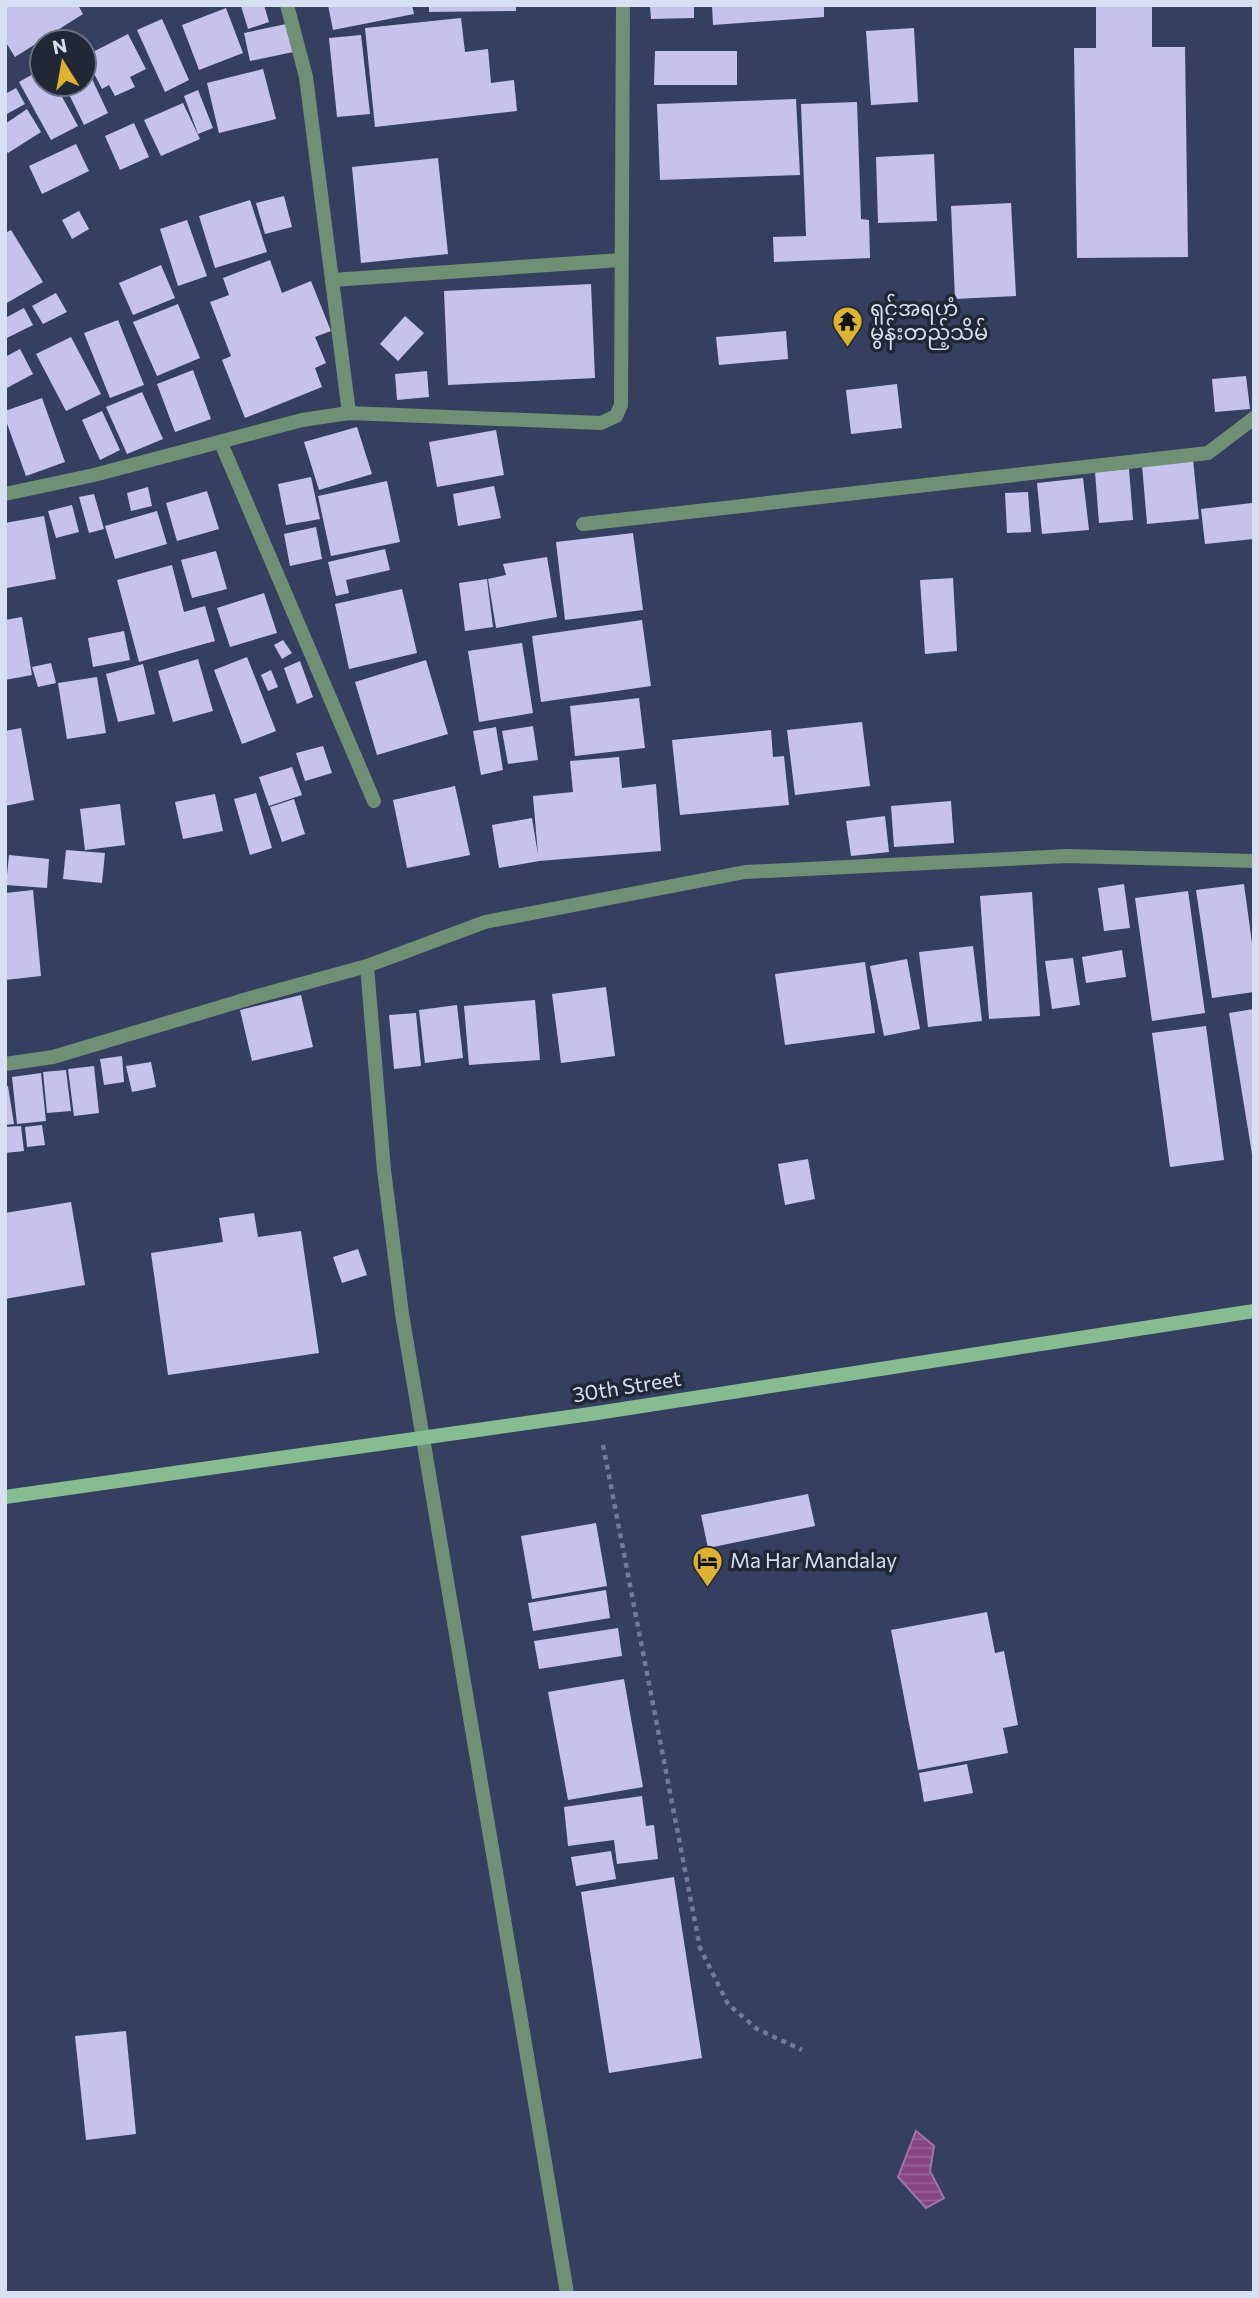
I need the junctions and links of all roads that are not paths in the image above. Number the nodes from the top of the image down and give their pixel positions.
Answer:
1 (287, 5) edge
2 (624, 5) edge
3 (621, 260) junction
4 (332, 280) junction
5 (349, 413) junction
6 (1254, 418) edge
7 (221, 443) junction
8 (5, 494) edge
9 (583, 524) dead end
10 (374, 801) dead end
11 (1254, 861) edge
12 (367, 966) junction
13 (5, 1063) edge
14 (1254, 1311) edge
15 (424, 1437) junction
16 (5, 1497) edge
17 (567, 2293) edge

1 - 4 street
2 - 3 street
3 - 4 street
3 - 5 street
4 - 5 street
5 - 7 street
6 - 9 street
7 - 8 street
7 - 10 street
11 - 12 street
12 - 13 street
12 - 15 street
14 - 15 main road, 30th Street
15 - 16 main road, 30th Street
15 - 17 street

